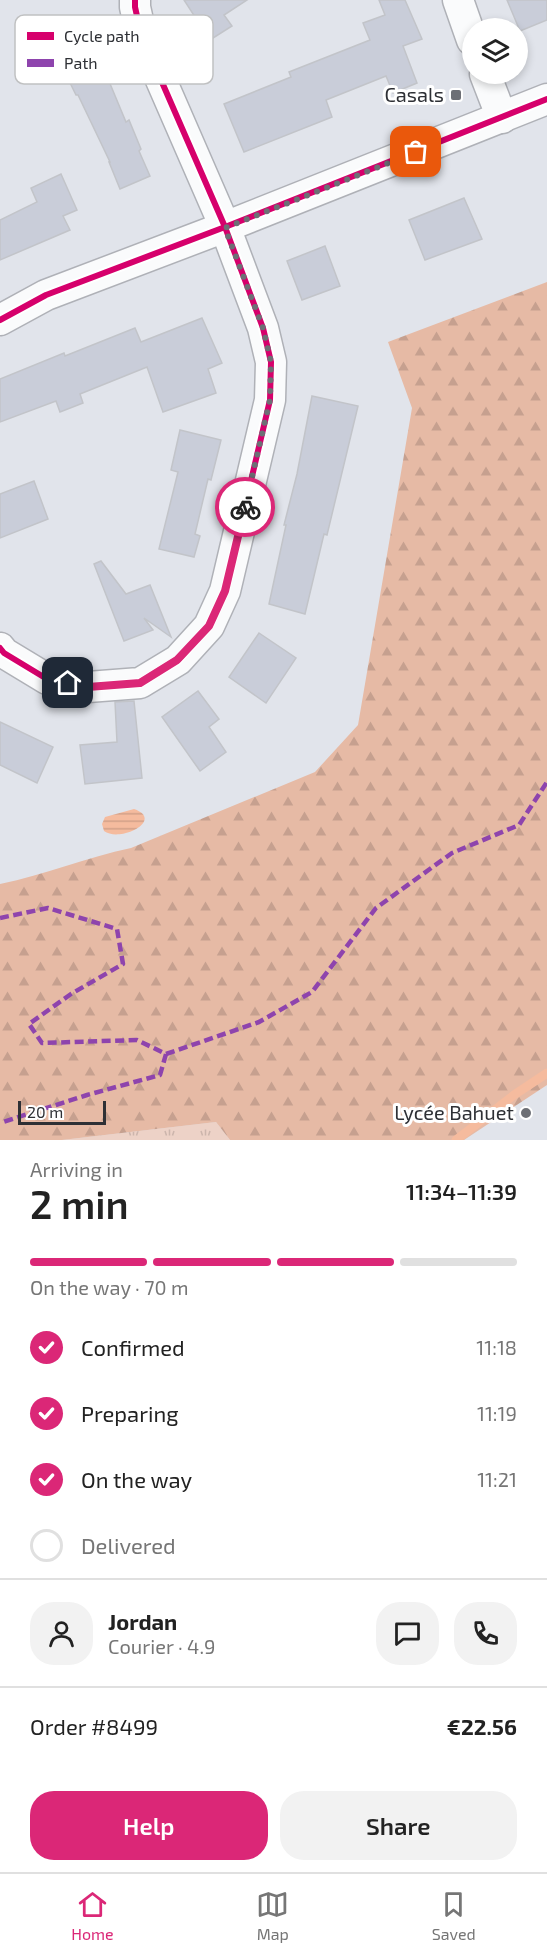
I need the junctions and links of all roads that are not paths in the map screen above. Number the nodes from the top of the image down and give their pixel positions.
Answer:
1 (135, 0) edge
2 (458, 0) edge
3 (137, 15) edge
4 (464, 18) edge
5 (163, 84) edge
6 (488, 84) edge
7 (547, 99) edge
8 (502, 118) junction
9 (225, 228) junction
10 (0, 320) edge
11 (0, 648) edge

1 - 3 street
2 - 4 street
5 - 9 street
6 - 8 street
7 - 8 street
8 - 9 street
9 - 10 street
9 - 11 street

